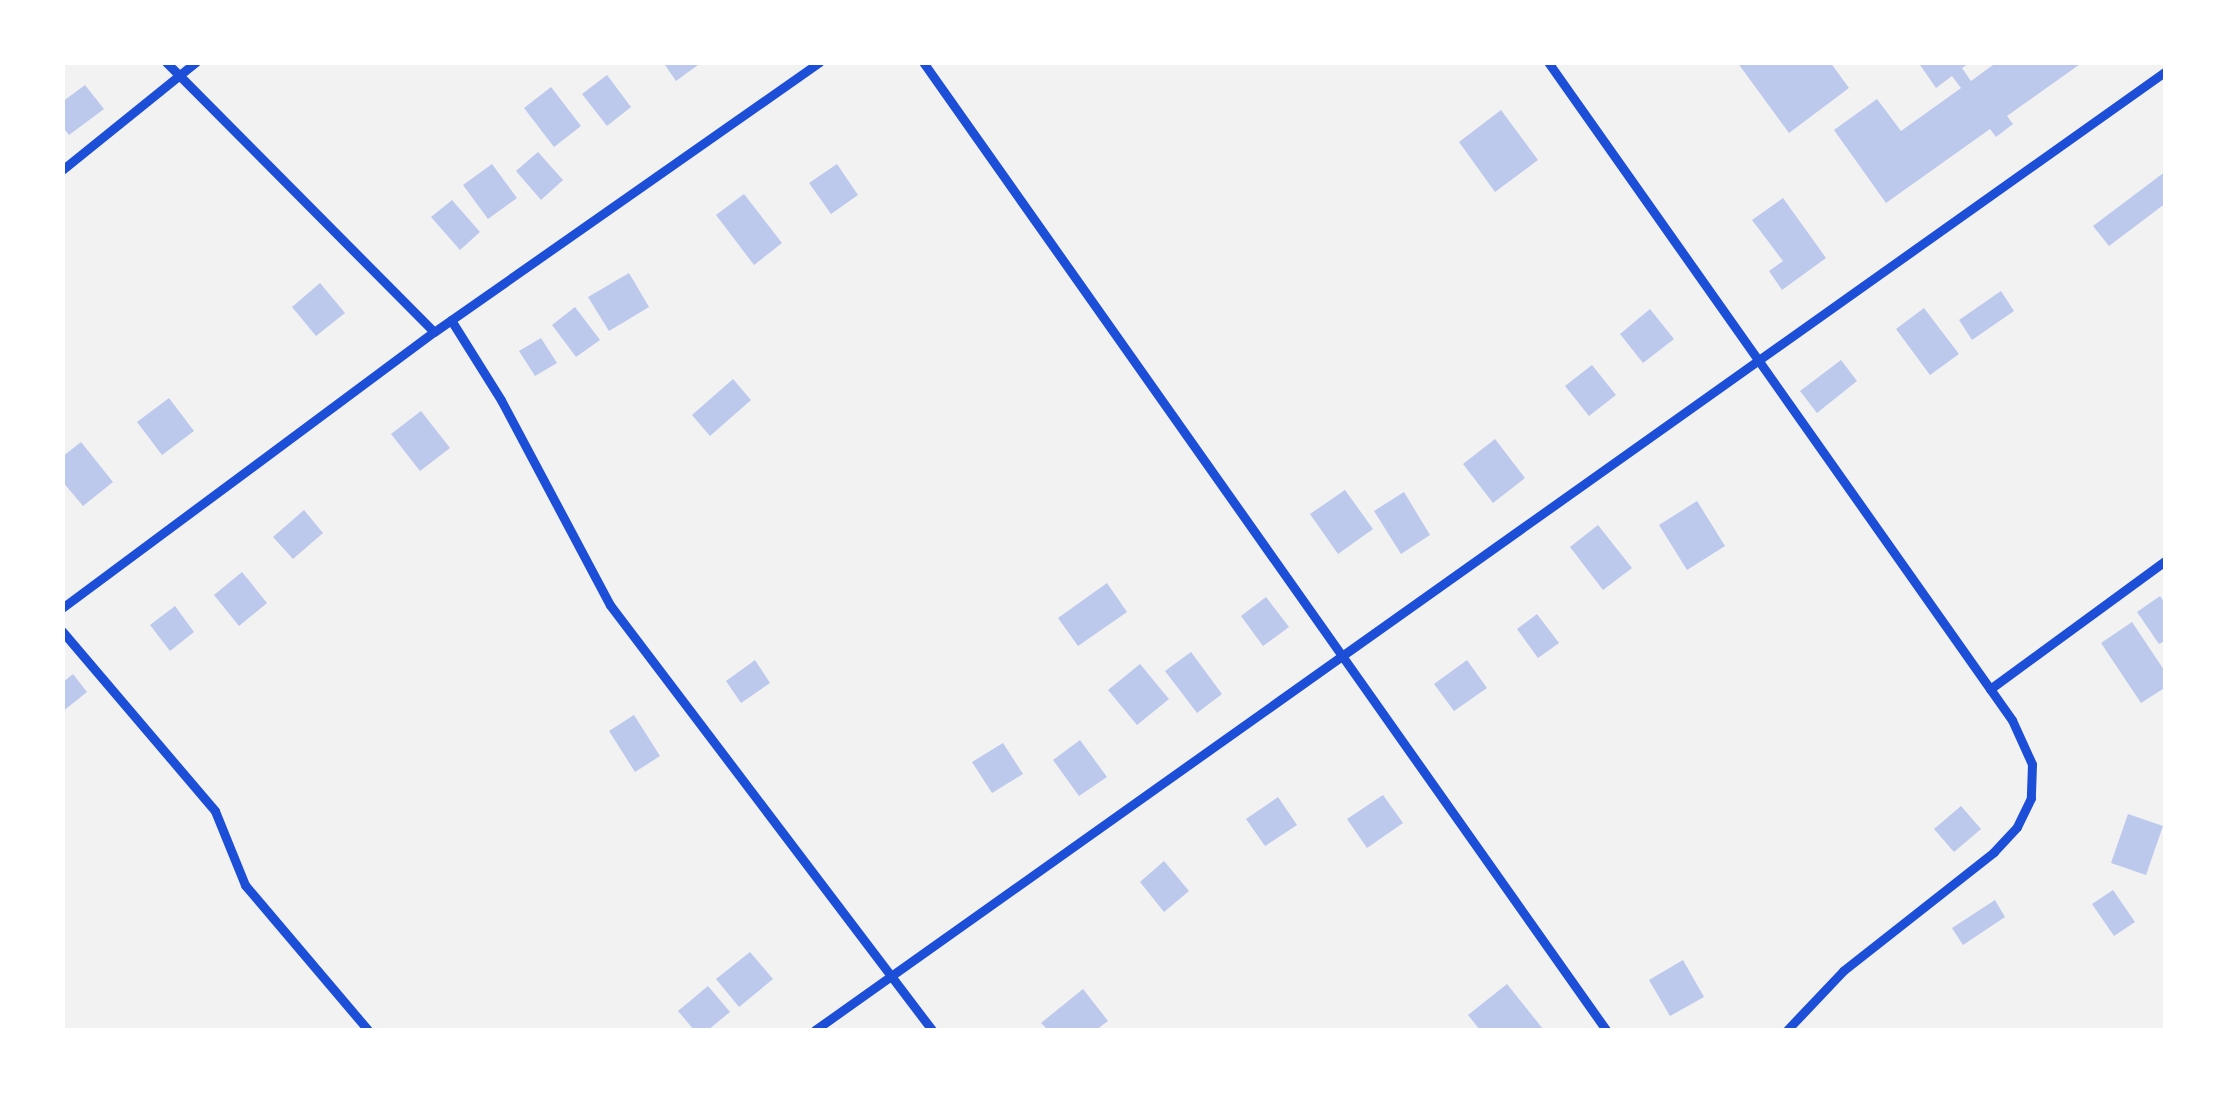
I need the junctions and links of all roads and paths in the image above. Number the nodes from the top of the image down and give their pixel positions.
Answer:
1 (166, 62) edge
2 (196, 62) edge
3 (819, 62) edge
4 (922, 62) edge
5 (1548, 62) edge
6 (2166, 71) edge
7 (178, 76) junction
8 (62, 170) edge
9 (451, 320) junction
10 (434, 332) junction
11 (1758, 364) junction
12 (2166, 560) edge
13 (62, 608) edge
14 (62, 631) edge
15 (1345, 656) junction
16 (1990, 689) junction
17 (893, 974) junction
18 (368, 1030) edge
19 (815, 1030) edge
20 (932, 1030) edge
21 (1606, 1030) edge
22 (1787, 1030) edge

1 - 7 street
2 - 7 street
3 - 9 street
4 - 15 street
5 - 11 street
6 - 11 street
7 - 8 street
7 - 10 street
9 - 10 street
9 - 17 street
10 - 13 street
11 - 15 street
11 - 16 street
12 - 16 street
14 - 18 street
15 - 17 street
15 - 21 street
16 - 22 street
17 - 19 street
17 - 20 street

